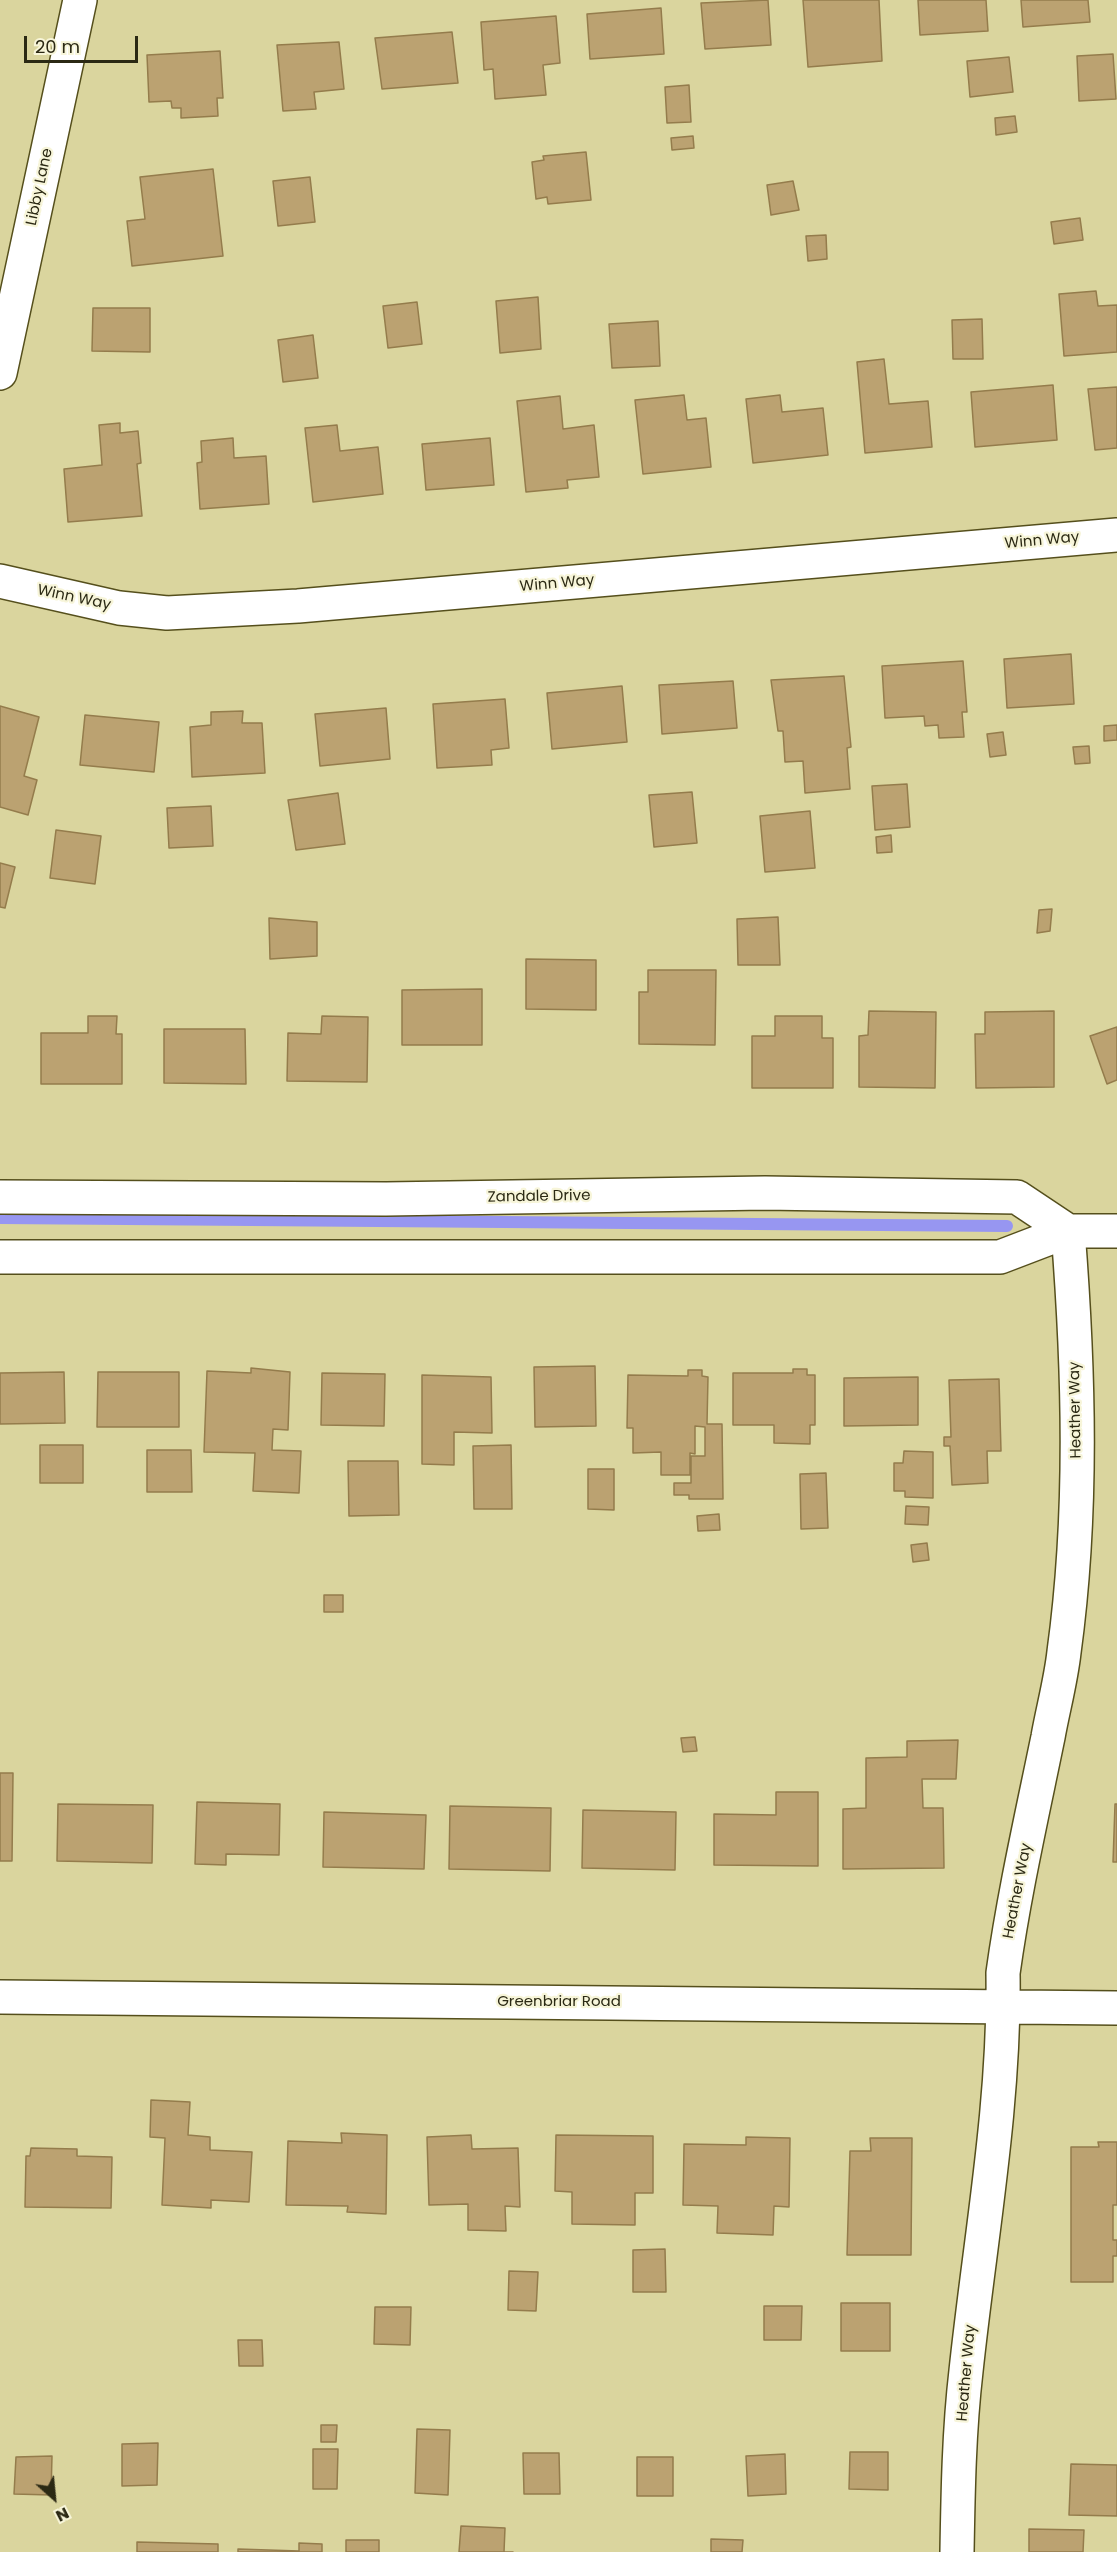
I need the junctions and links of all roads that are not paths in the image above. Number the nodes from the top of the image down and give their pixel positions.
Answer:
1 (80, 0) edge
2 (0, 373) edge
3 (1117, 535) edge
4 (0, 581) edge
5 (0, 1197) edge
6 (1068, 1231) junction
7 (1117, 1231) edge
8 (0, 1257) edge
9 (0, 1997) edge
10 (1004, 2006) junction
11 (1117, 2008) edge
12 (957, 2552) edge

1 - 2 street, Libby Lane
3 - 4 street, Winn Way
5 - 6 street, Zandale Drive
6 - 7 street
6 - 8 street
6 - 10 street, Heather Way
9 - 10 street, Greenbriar Road
10 - 11 street, Greenbriar Road
10 - 12 street, Heather Way

